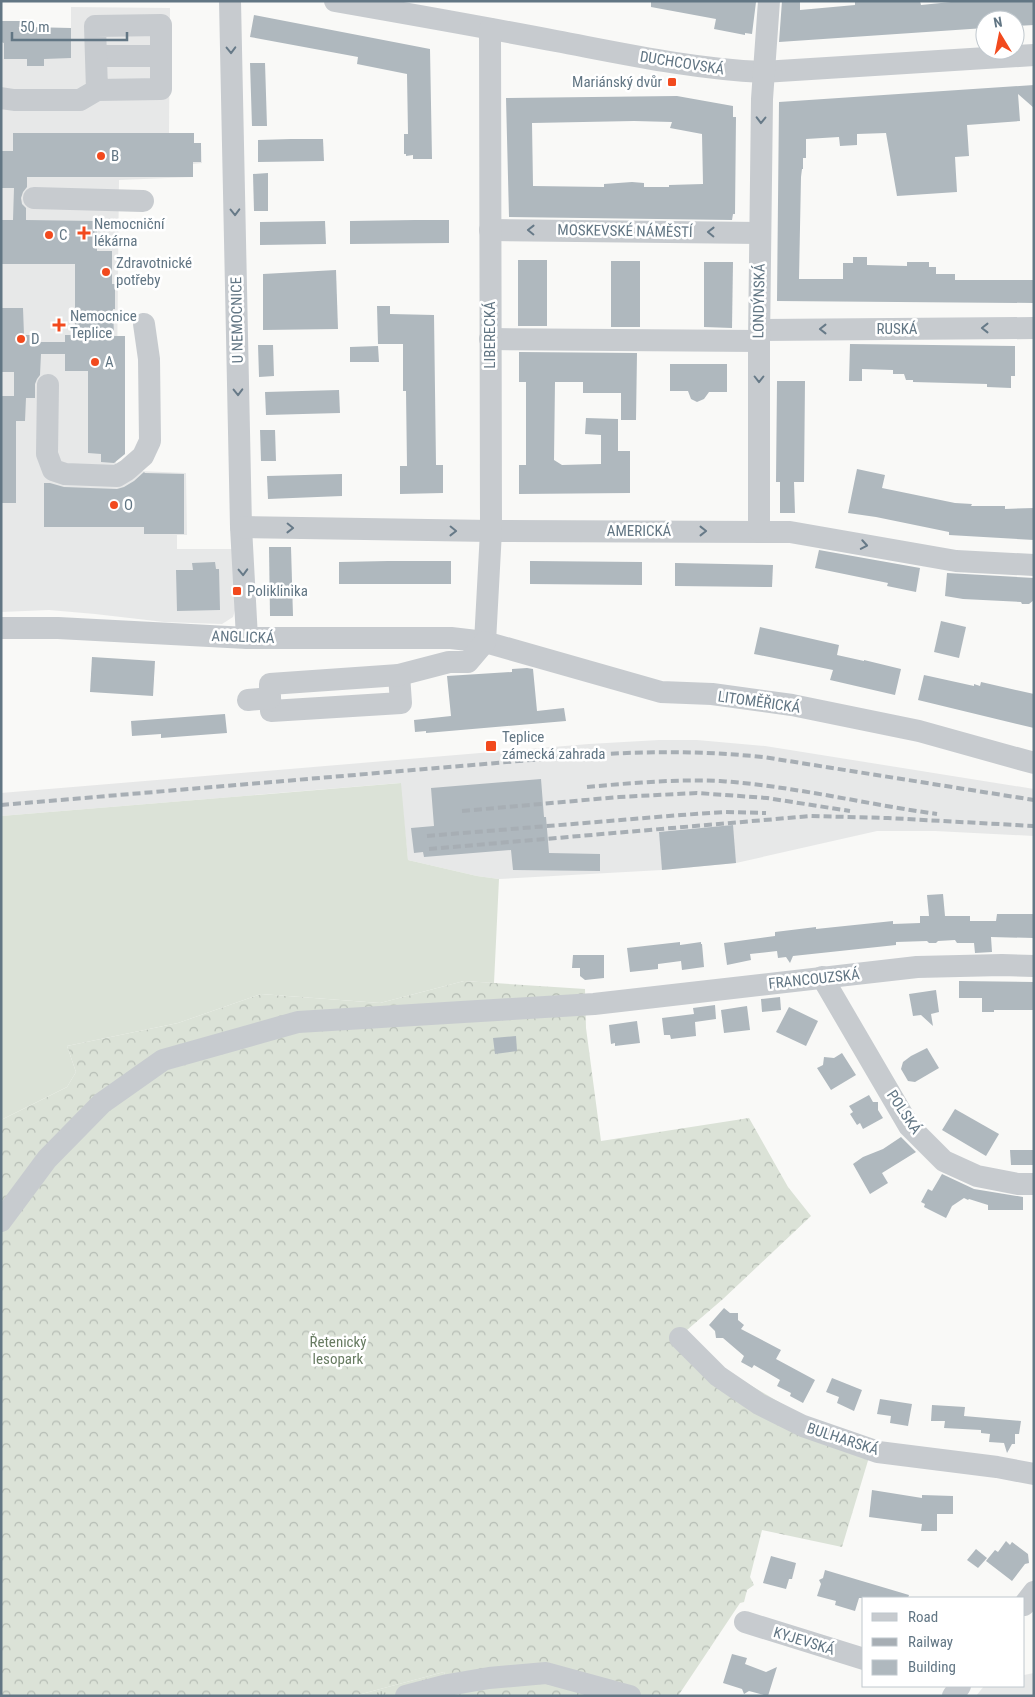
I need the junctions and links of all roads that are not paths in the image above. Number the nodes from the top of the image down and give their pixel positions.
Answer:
1 (230, 1) edge
2 (335, 1) edge
3 (769, 1) edge
4 (422, 8) edge
5 (490, 29) junction
6 (1034, 55) edge
7 (96, 56) junction
8 (161, 56) junction
9 (764, 72) junction
10 (97, 90) junction
11 (1, 98) edge
12 (34, 198) dead end
13 (144, 201) dead end
14 (490, 230) junction
15 (760, 232) junction
16 (144, 324) dead end
17 (1034, 328) edge
18 (759, 336) junction
19 (490, 339) junction
20 (48, 386) dead end
21 (242, 527) junction
22 (759, 530) junction
23 (491, 531) junction
24 (1034, 566) edge
25 (1, 628) edge
26 (247, 638) junction
27 (486, 642) junction
28 (248, 700) dead end
29 (1034, 763) edge
30 (1034, 966) edge
31 (822, 977) junction
32 (1034, 1184) edge
33 (1, 1221) edge
34 (680, 1338) dead end
35 (1034, 1474) edge
36 (745, 1622) dead end
37 (862, 1658) edge
38 (406, 1696) edge
39 (630, 1696) edge

1 -> 21 street, U NEMOCNICE
2 - 4 street, DUCHCOVSKÁ
3 - 9 street, LONDÝNSKÁ
4 - 5 street, DUCHCOVSKÁ
5 - 9 street, DUCHCOVSKÁ
5 - 14 street, LIBERECKÁ
6 - 9 street, DUCHCOVSKÁ
7 - 8 street
7 - 8 street
7 - 10 street
8 - 10 street
9 -> 15 street, LONDÝNSKÁ
10 - 11 street
12 - 13 street
15 -> 14 street, MOSKEVSKÉ NÁMĚSTÍ
14 - 19 street, LIBERECKÁ
15 - 18 street, LONDÝNSKÁ
16 - 20 street
17 -> 18 street, RUSKÁ
18 - 19 street
18 -> 22 street, LONDÝNSKÁ
19 - 23 street, LIBERECKÁ
21 -> 23 street, AMERICKÁ
21 -> 26 street, U NEMOCNICE
23 -> 22 street, AMERICKÁ
22 -> 24 street, AMERICKÁ
23 - 27 street, LIBERECKÁ
25 - 26 street, ANGLICKÁ
26 - 27 street, ANGLICKÁ
27 - 28 street
27 - 29 street, LITOMĚŘICKÁ
30 - 31 street, FRANCOUZSKÁ
31 - 32 street, POLSKÁ
31 - 33 street, FRANCOUZSKÁ
34 - 35 street, BULHARSKÁ
36 - 37 street, KYJEVSKÁ
38 - 39 street

